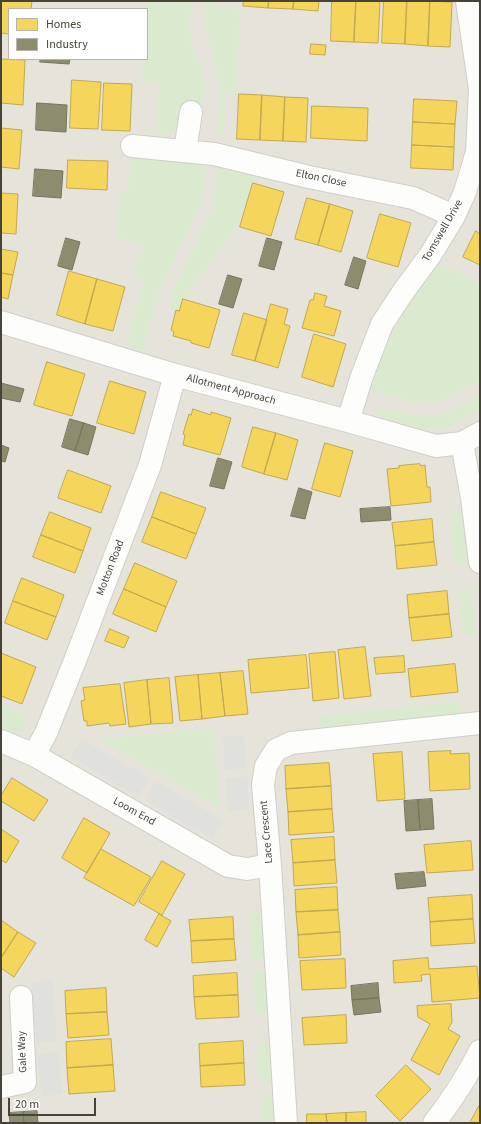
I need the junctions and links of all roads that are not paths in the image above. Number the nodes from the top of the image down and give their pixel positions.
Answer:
1 (467, 1) edge
2 (191, 112) dead end
3 (132, 146) dead end
4 (185, 151) junction
5 (454, 216) junction
6 (1, 322) edge
7 (175, 375) junction
8 (348, 421) junction
9 (471, 438) edge
10 (480, 562) edge
11 (480, 723) edge
12 (3, 748) edge
13 (34, 755) junction
14 (270, 865) junction
15 (22, 997) dead end
16 (480, 1051) edge
17 (1, 1088) edge
18 (286, 1123) edge
19 (434, 1123) edge

1 - 5 street, Tomswell Drive
2 - 4 street
3 - 4 street, Elton Close
4 - 5 street, Elton Close
5 - 8 street, Tomswell Drive
6 - 7 street, Allotment Approach
7 - 8 street, Allotment Approach
7 - 13 street, Motton Road
8 - 9 street, Allotment Approach
9 - 10 street
11 - 14 street, Lace Crescent
12 - 13 street, Loom End
13 - 14 street, Loom End
14 - 18 street, Lace Crescent
15 - 17 street, Gale Way
16 - 19 street

